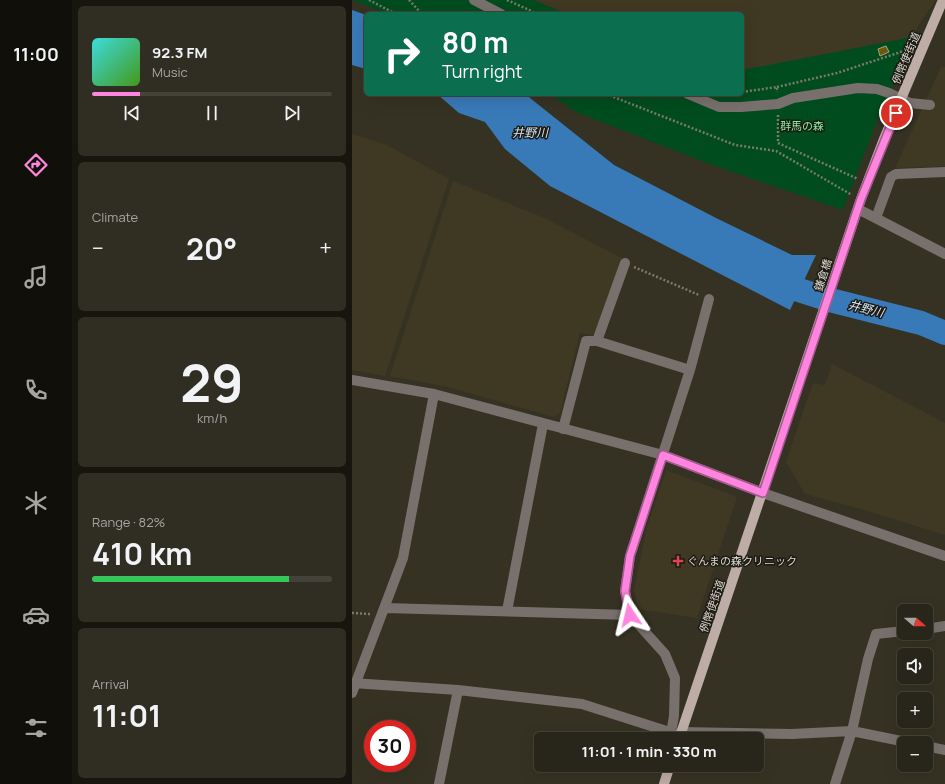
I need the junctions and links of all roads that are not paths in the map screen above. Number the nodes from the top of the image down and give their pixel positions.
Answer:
1 (474, 0) edge
2 (943, 0) edge
3 (497, 12) edge
4 (693, 96) edge
5 (901, 99) junction
6 (930, 105) dead end
7 (945, 172) edge
8 (860, 212) junction
9 (876, 218) junction
10 (945, 254) edge
11 (625, 263) road end
12 (709, 299) road end
13 (597, 340) junction
14 (813, 344) joint
15 (690, 370) junction
16 (352, 380) edge
17 (434, 394) junction
18 (542, 424) junction
19 (563, 429) junction
20 (663, 455) junction
21 (763, 493) junction
22 (945, 556) edge
23 (384, 611) junction
24 (507, 611) junction
25 (630, 615) junction
26 (945, 626) edge
27 (933, 628) edge
28 (897, 632) edge
29 (354, 683) edge
30 (458, 690) junction
31 (352, 693) edge
32 (852, 731) junction
33 (669, 732) edge
34 (677, 732) edge
35 (679, 732) edge
36 (764, 734) edge
37 (897, 740) edge
38 (933, 747) edge
39 (945, 750) edge
40 (668, 772) edge
41 (439, 784) edge
42 (664, 784) edge
43 (835, 784) edge

1 - 3 street
2 - 5 main road, 例幣使街道
4 - 5 street
5 - 6 street
5 - 8 main road, 例幣使街道
7 - 9 street
8 - 9 street
8 - 14 main road, 鎌倉橋
9 - 10 street
11 - 13 street
12 - 15 street
13 - 15 street
13 - 19 street
14 - 21 main road, 例幣使街道
15 - 20 street
16 - 17 street
17 - 18 street
17 - 23 street
18 - 19 street
18 - 24 street
19 - 20 street
20 - 21 street
20 - 25 street
21 - 22 street
21 - 35 main road, 例幣使街道
23 - 24 street
23 - 29 street
24 - 25 street
25 - 34 street
26 - 27 street
28 - 32 street
29 - 30 street
29 - 31 street
30 - 33 street
30 - 41 street
32 - 36 street
32 - 37 street
32 - 43 street
38 - 39 street
40 - 42 main road

